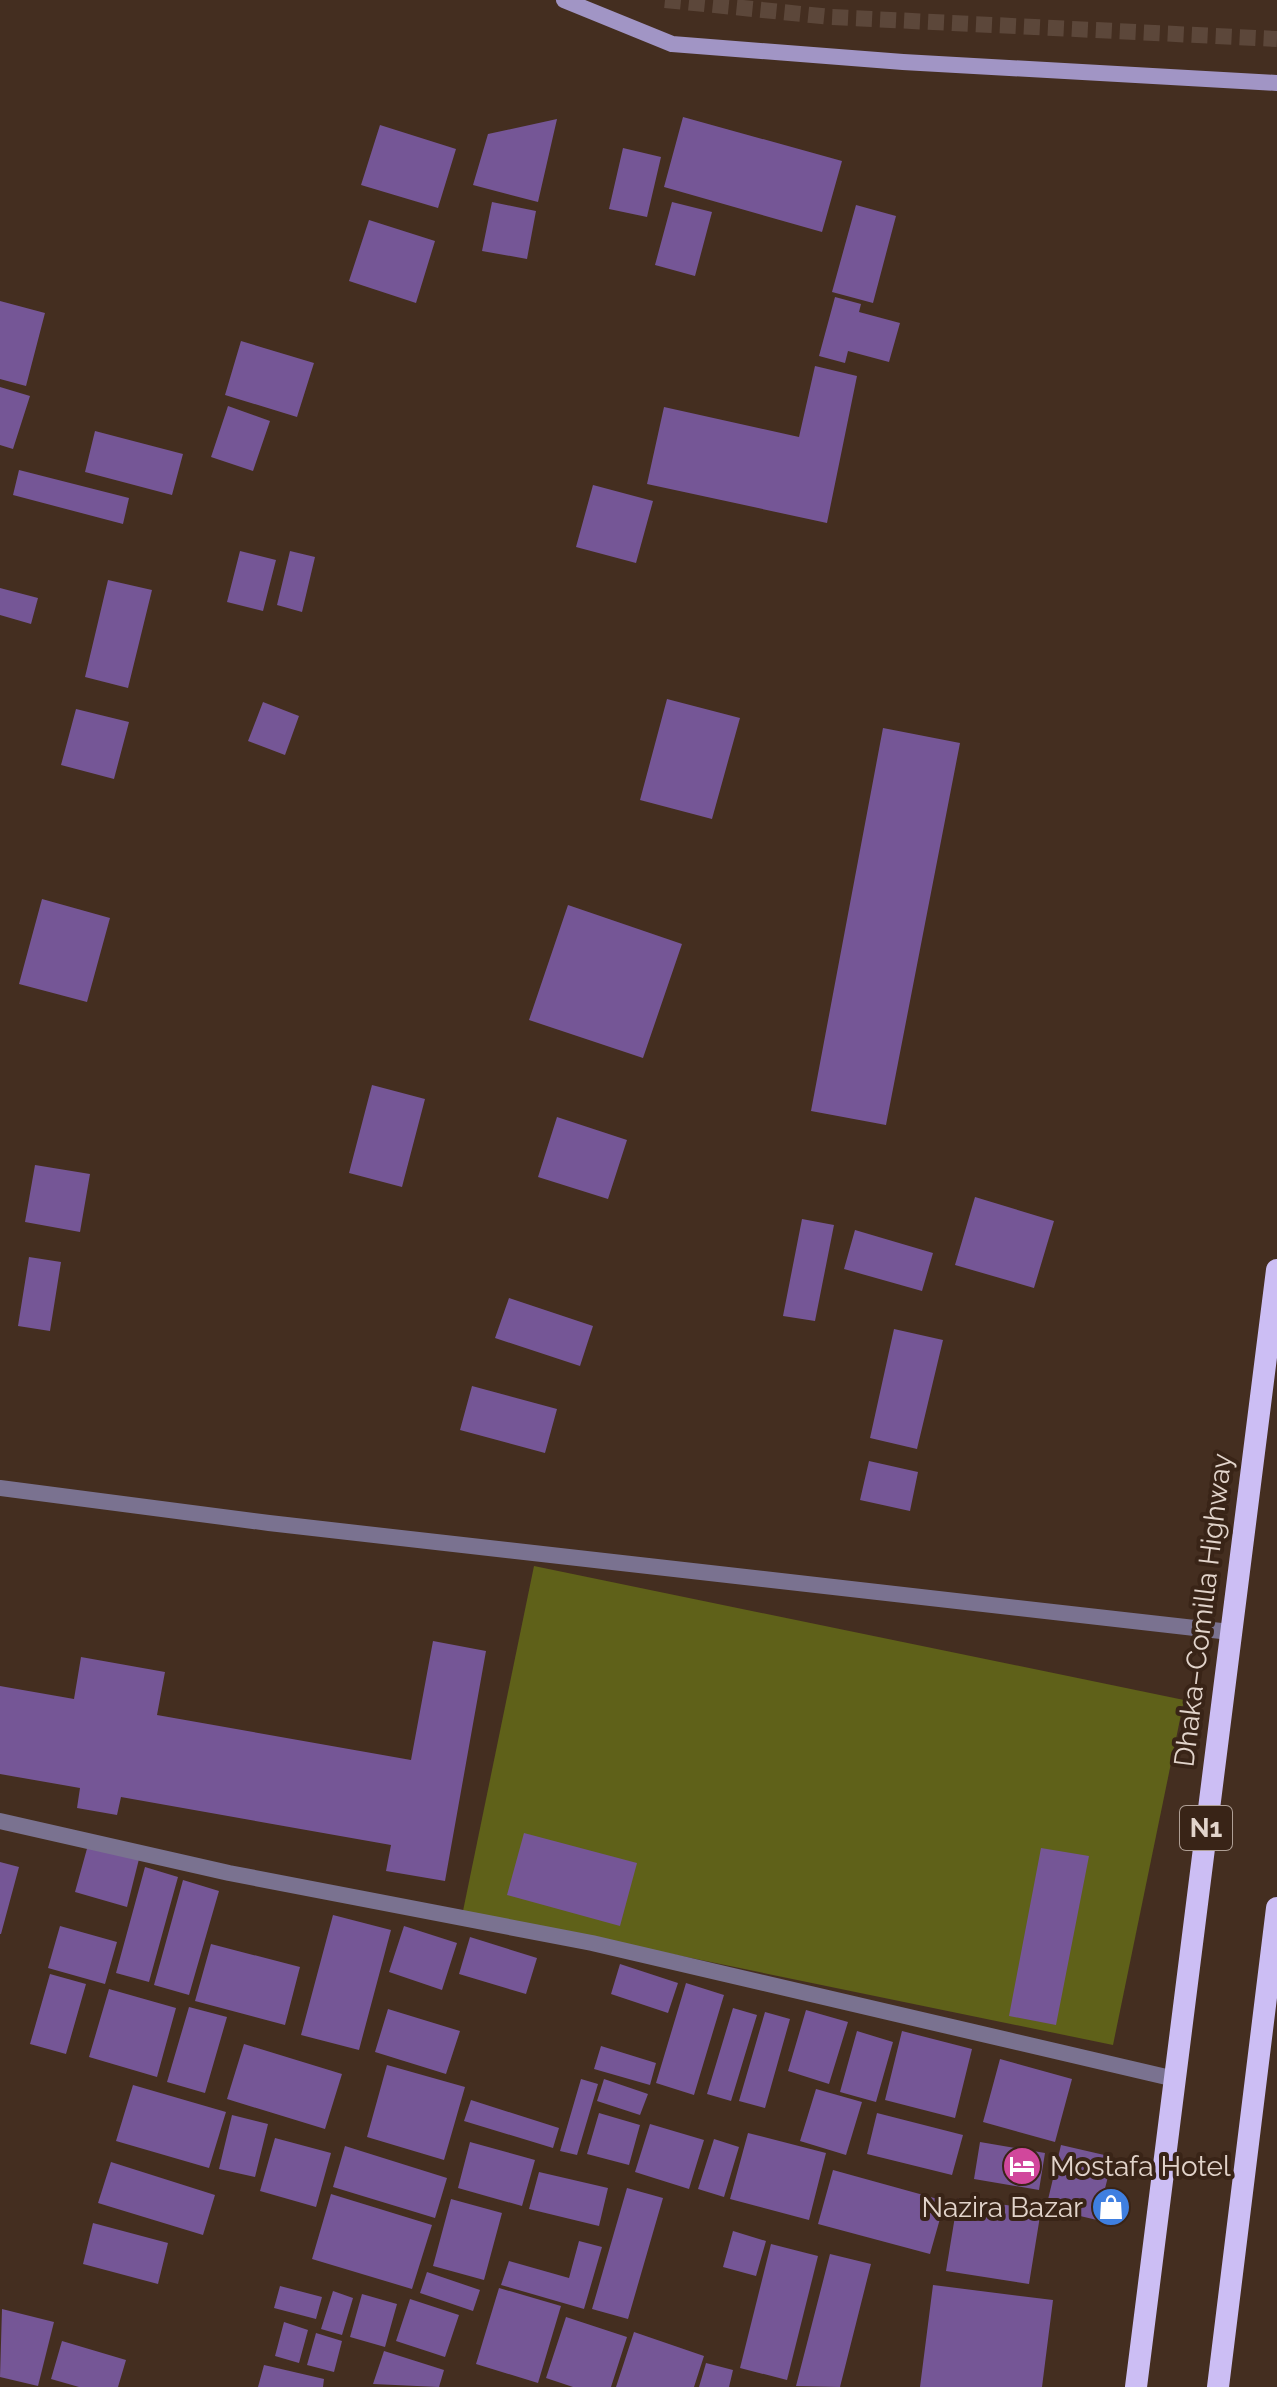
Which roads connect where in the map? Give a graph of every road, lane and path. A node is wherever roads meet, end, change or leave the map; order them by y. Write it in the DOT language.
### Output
graph roads {
  1 [pos="564,0"];
  2 [pos="1277,83"];
  3 [pos="1277,1270"];
  4 [pos="0,1488"];
  5 [pos="1230,1632"];
  6 [pos="0,1821"];
  7 [pos="1277,1908"];
  8 [pos="1175,2079"];
  9 [pos="1136,2387"];
  10 [pos="1218,2387"];
  1 -- 2 [label="main road"];
  3 -- 5 [label="highway, Dhaka–Comilla Highway / N1"];
  4 -- 5 [label="street"];
  5 -- 8 [label="highway, Dhaka–Comilla Highway / N1"];
  6 -- 8 [label="street"];
  7 -- 10 [label="highway"];
  8 -- 9 [label="highway, Dhaka–Comilla Highway / N1"];
}
